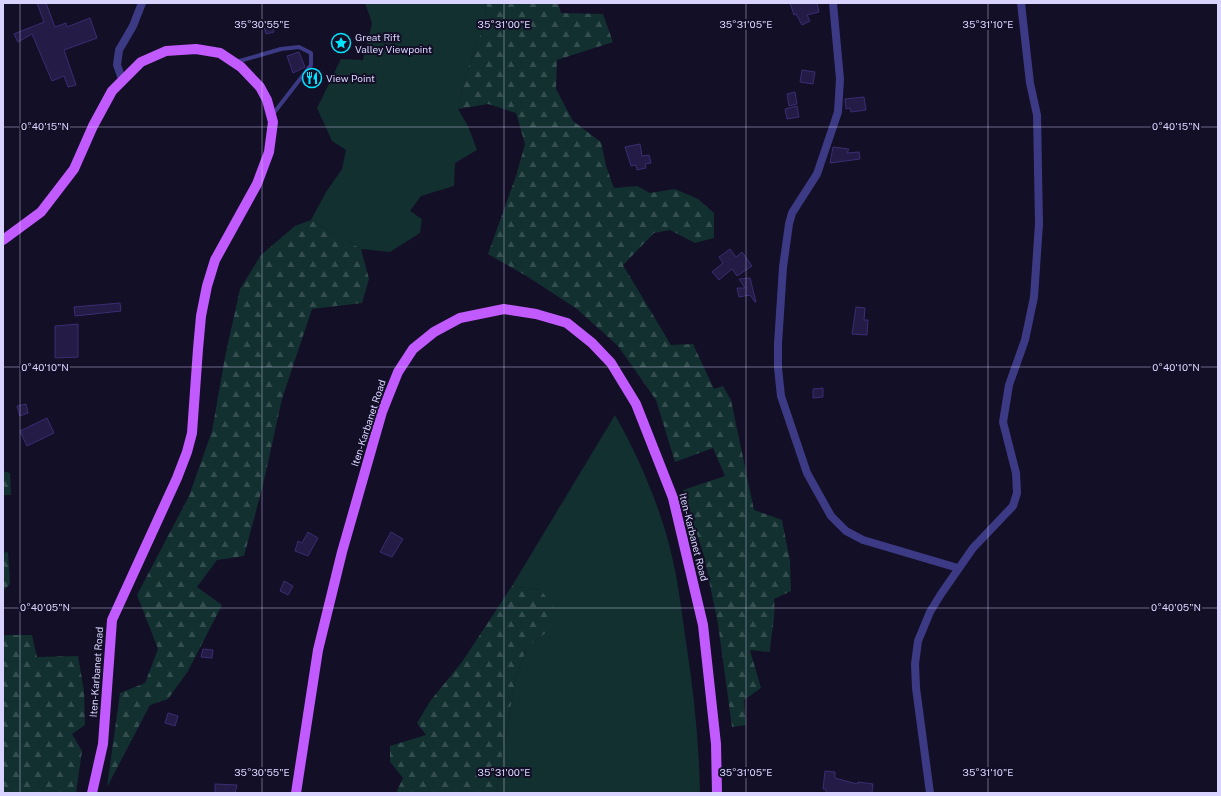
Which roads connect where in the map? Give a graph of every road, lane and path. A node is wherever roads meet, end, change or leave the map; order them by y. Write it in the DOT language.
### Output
graph roads {
  1 [pos="142,3"];
  2 [pos="833,3"];
  3 [pos="1021,3"];
  4 [pos="235,62"];
  5 [pos="122,79"];
  6 [pos="272,116"];
  7 [pos="3,240"];
  8 [pos="958,568"];
  9 [pos="92,793"];
  10 [pos="296,793"];
  11 [pos="717,793"];
  12 [pos="930,793"];
  1 -- 5 [label="street"];
  2 -- 8 [label="street"];
  3 -- 8 [label="street"];
  4 -- 5 [label="main road, Iten-Karbanet Road"];
  4 -- 6 [label="main road, Iten-Karbanet Road"];
  4 -- 6 [label="lane"];
  5 -- 7 [label="main road, Iten-Karbanet Road"];
  6 -- 9 [label="main road, Iten-Karbanet Road"];
  8 -- 12 [label="street"];
  10 -- 11 [label="main road, Iten-Karbanet Road"];
}
